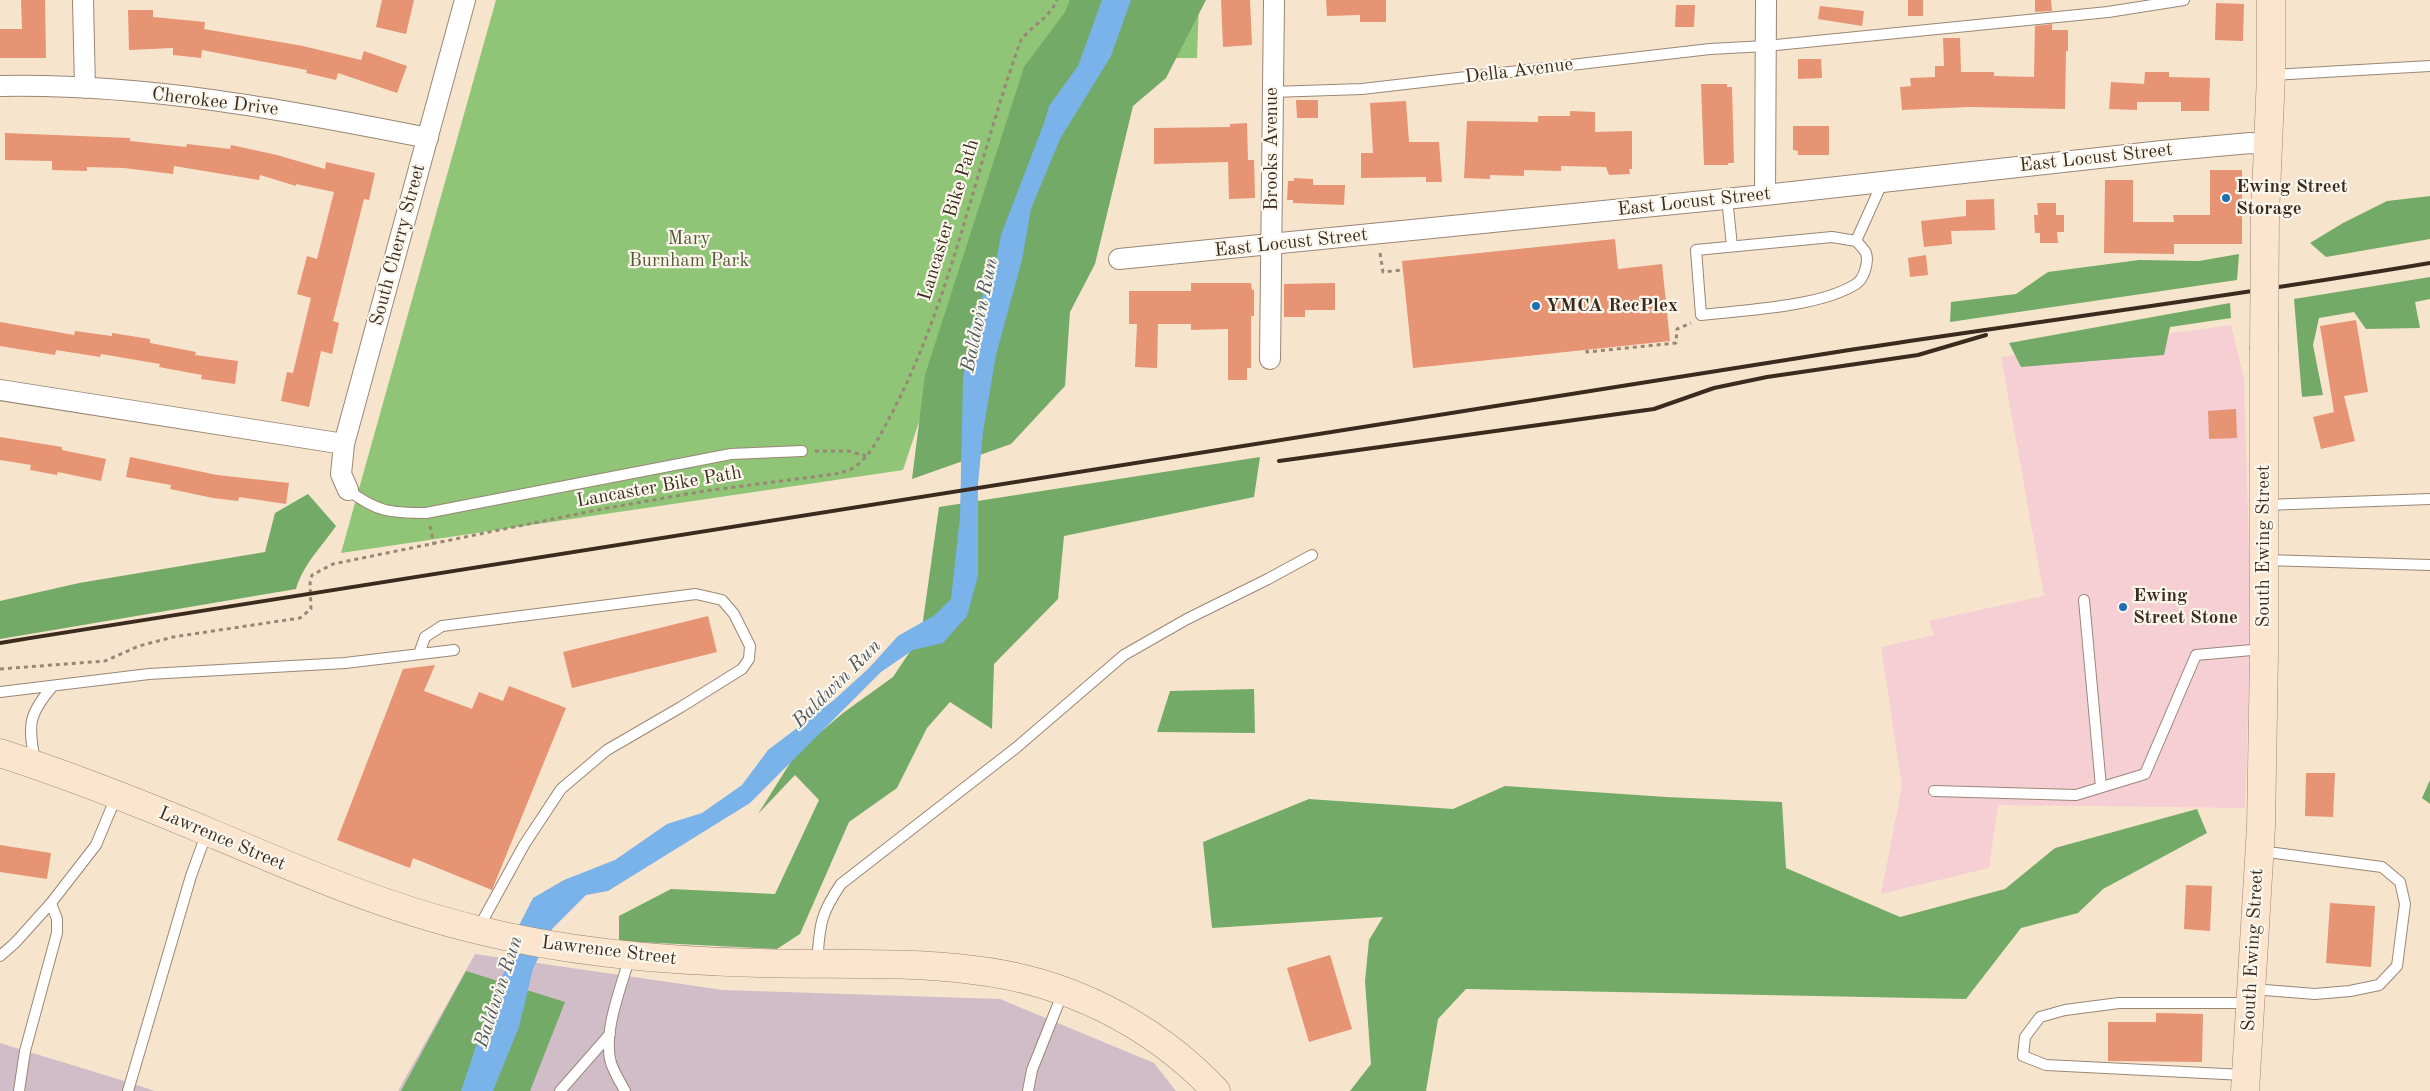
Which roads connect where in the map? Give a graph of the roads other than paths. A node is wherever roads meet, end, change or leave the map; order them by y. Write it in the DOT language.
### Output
graph roads {
  1 [pos="84,0"];
  2 [pos="465,0"];
  3 [pos="1274,0"];
  4 [pos="1766,0"];
  5 [pos="2184,0"];
  6 [pos="2271,0"];
  7 [pos="1766,46"];
  8 [pos="2430,66"];
  9 [pos="2271,76"];
  10 [pos="0,86"];
  11 [pos="85,88"];
  12 [pos="1272,92"];
  13 [pos="428,138"];
  14 [pos="2268,145"];
  15 [pos="1883,181"];
  16 [pos="1765,195"];
  17 [pos="1727,198"];
  18 [pos="1856,241"];
  19 [pos="1271,245"];
  20 [pos="1732,246"];
  21 [pos="1119,259"];
  22 [pos="1270,359"];
  23 [pos="0,390"];
  24 [pos="344,444"];
  25 [pos="802,451"];
  26 [pos="348,490"];
  27 [pos="2430,499"];
  28 [pos="2264,505"];
  29 [pos="1312,555"];
  30 [pos="2264,560"];
  31 [pos="2430,565"];
  32 [pos="2084,600"];
  33 [pos="2264,649"];
  34 [pos="454,650"];
  35 [pos="419,654"];
  36 [pos="52,687"];
  37 [pos="0,692"];
  38 [pos="0,753"];
  39 [pos="36,765"];
  40 [pos="2101,787"];
  41 [pos="1934,791"];
  42 [pos="116,796"];
  43 [pos="207,832"];
  44 [pos="2259,850"];
  45 [pos="51,903"];
  46 [pos="488,932"];
  47 [pos="630,955"];
  48 [pos="0,956"];
  49 [pos="817,964"];
  50 [pos="1063,991"];
  51 [pos="2251,996"];
  52 [pos="610,1034"];
  53 [pos="2245,1083"];
  54 [pos="19,1091"];
  55 [pos="128,1091"];
  56 [pos="560,1091"];
  57 [pos="625,1091"];
  58 [pos="1028,1091"];
  59 [pos="1216,1091"];
  1 -- 11 [label="street"];
  2 -- 13 [label="street, South Cherry Street"];
  3 -- 12 [label="street, Brooks Avenue"];
  4 -- 7 [label="street"];
  5 -- 7 [label="lane, Della Avenue"];
  6 -- 9 [label="street, South Ewing Street"];
  7 -- 12 [label="lane, Della Avenue"];
  7 -- 16 [label="street"];
  8 -- 9 [label="lane"];
  9 -- 14 [label="street, South Ewing Street"];
  10 -- 11 [label="street, Cherokee Drive"];
  11 -- 13 [label="street, Cherokee Drive"];
  12 -- 19 [label="street, Brooks Avenue"];
  13 -- 24 [label="street, South Cherry Street"];
  14 -- 15 [label="street, East Locust Street"];
  14 -- 28 [label="street, South Ewing Street, bridge"];
  15 -- 16 [label="street, East Locust Street"];
  15 -- 18 [label="lane"];
  16 -- 17 [label="street, East Locust Street"];
  17 -- 19 [label="street, East Locust Street"];
  17 -- 20 [label="lane"];
  18 -- 20 [label="lane"];
  18 -- 20 [label="lane"];
  19 -- 21 [label="street, East Locust Street"];
  19 -- 22 [label="street, Brooks Avenue"];
  23 -- 24 [label="street"];
  24 -- 26 [label="street, South Cherry Street"];
  25 -- 26 [label="lane"];
  27 -- 28 [label="lane"];
  28 -- 30 [label="street, South Ewing Street"];
  29 -- 49 [label="lane"];
  30 -- 31 [label="lane"];
  30 -- 33 [label="street, South Ewing Street"];
  32 -- 40 [label="lane"];
  33 -- 40 [label="lane"];
  33 -- 44 [label="street, South Ewing Street"];
  34 -- 35 [label="lane"];
  35 -- 36 [label="lane"];
  35 -- 46 [label="lane"];
  36 -- 37 [label="lane"];
  36 -- 39 [label="lane"];
  38 -- 39 [label="street, Lawrence Street"];
  39 -- 42 [label="street, Lawrence Street"];
  40 -- 41 [label="lane"];
  42 -- 43 [label="street, Lawrence Street"];
  42 -- 45 [label="lane"];
  43 -- 46 [label="street, Lawrence Street"];
  43 -- 55 [label="lane"];
  44 -- 51 [label="street, South Ewing Street"];
  44 -- 51 [label="lane"];
  45 -- 48 [label="lane"];
  45 -- 54 [label="lane"];
  46 -- 47 [label="street, Lawrence Street"];
  47 -- 49 [label="street, Lawrence Street"];
  47 -- 52 [label="lane"];
  49 -- 50 [label="street, Lawrence Street"];
  50 -- 58 [label="lane"];
  50 -- 59 [label="street, Lawrence Street"];
  51 -- 53 [label="street, South Ewing Street"];
  51 -- 53 [label="lane"];
  52 -- 56 [label="lane"];
  52 -- 57 [label="lane"];
}
